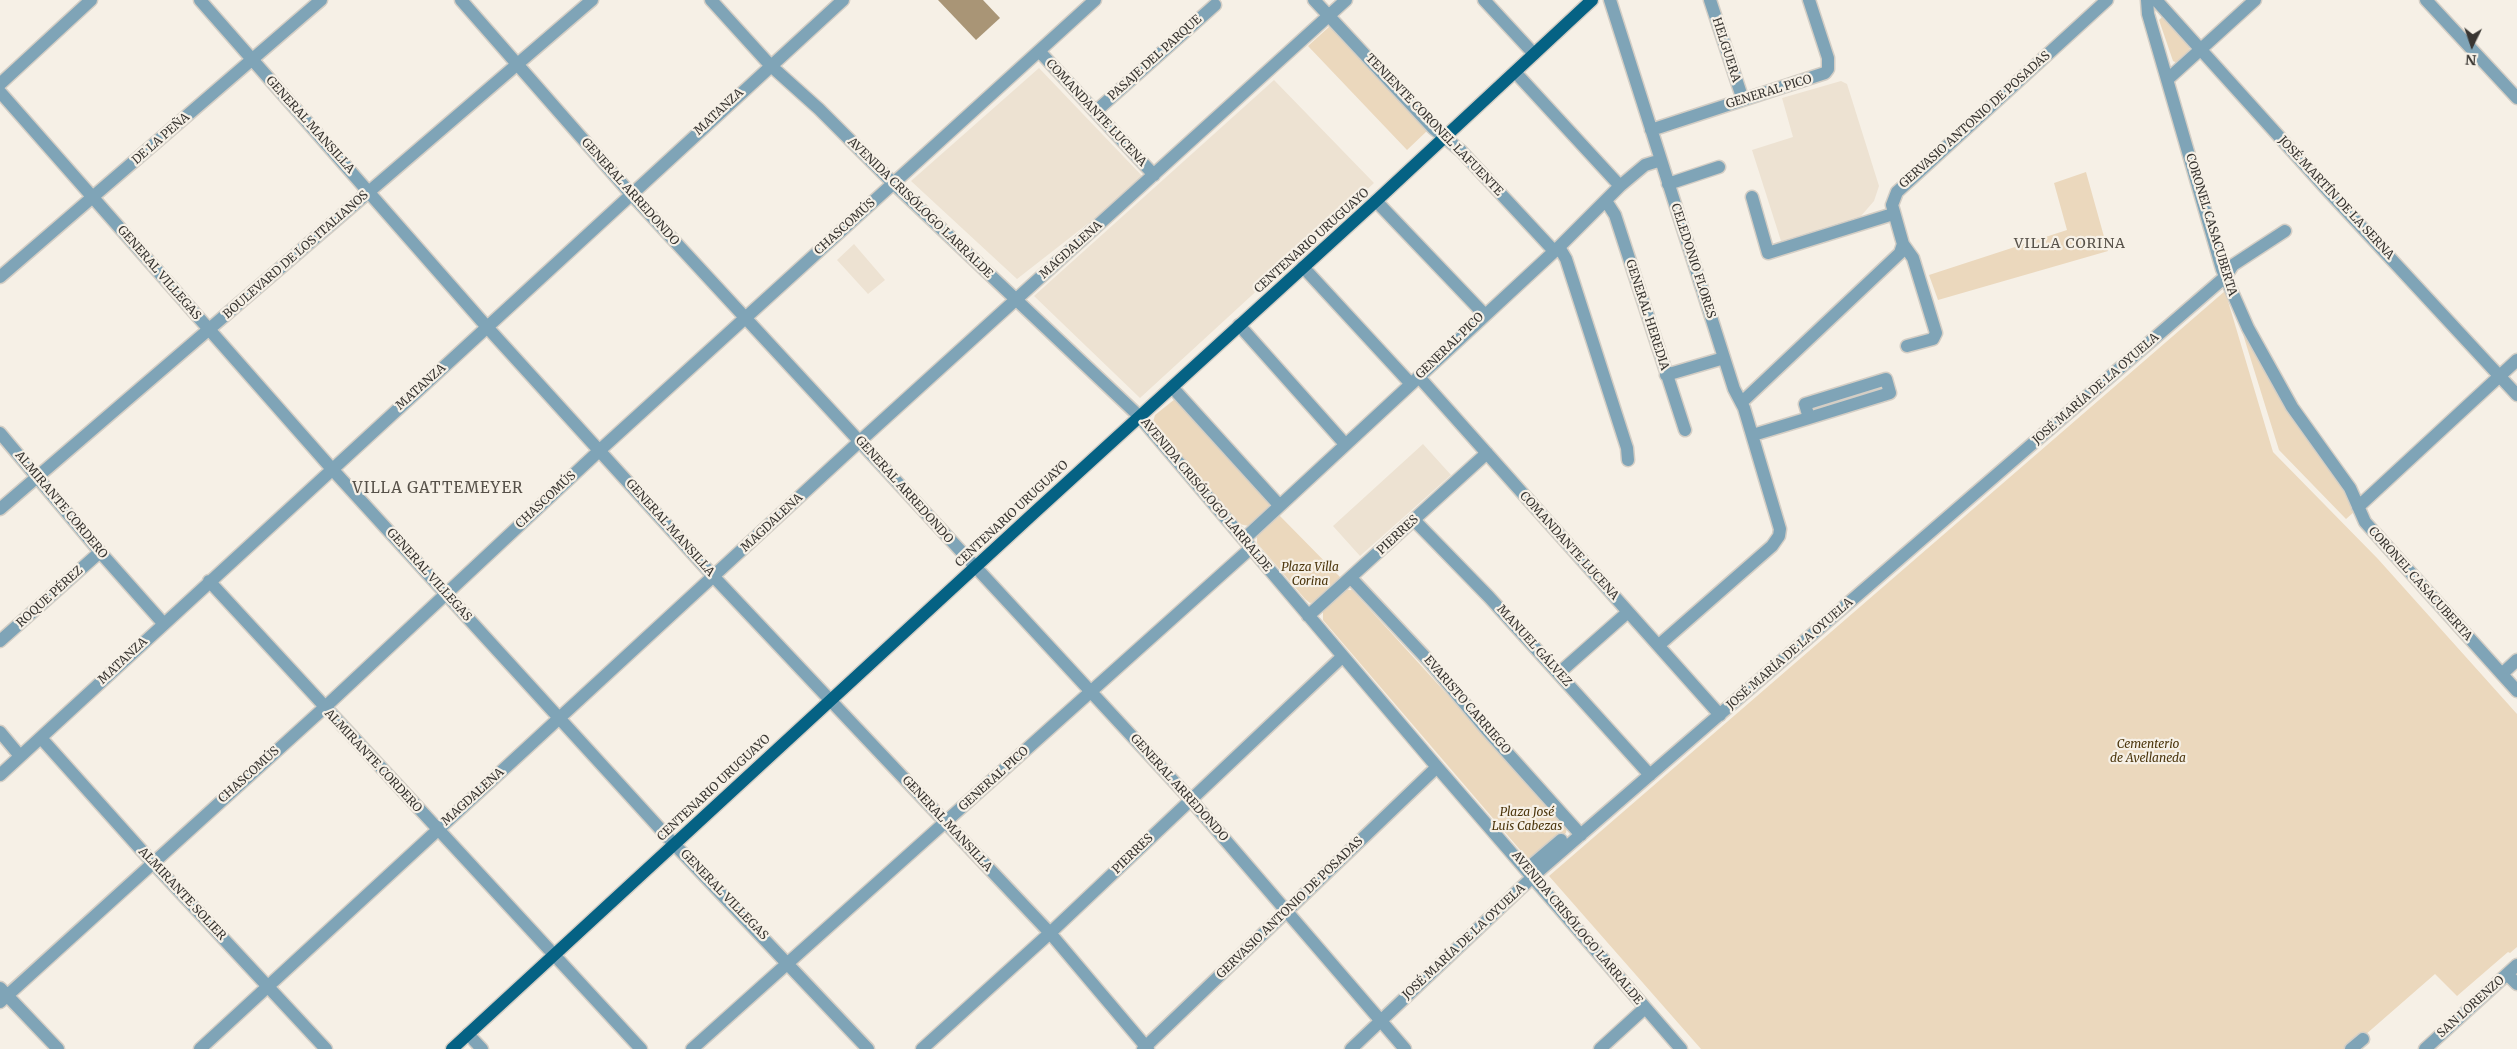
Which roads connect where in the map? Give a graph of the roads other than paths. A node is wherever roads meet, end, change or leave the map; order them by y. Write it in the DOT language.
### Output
graph roads {
  1 [pos="91,0"];
  2 [pos="200,0"];
  3 [pos="321,0"];
  4 [pos="461,0"];
  5 [pos="592,0"];
  6 [pos="711,0"];
  7 [pos="843,0"];
  8 [pos="1095,0"];
  9 [pos="1314,0"];
  10 [pos="1346,0"];
  11 [pos="1484,0"];
  12 [pos="1592,0"];
  13 [pos="1610,0"];
  14 [pos="1710,0"];
  15 [pos="1809,0"];
  16 [pos="2107,0"];
  17 [pos="2147,0"];
  18 [pos="2156,0"];
  19 [pos="2255,0"];
  20 [pos="2426,0"];
  21 [pos="1214,5"];
  22 [pos="1329,16"];
  23 [pos="2201,49"];
  24 [pos="1039,51"];
  25 [pos="1534,54"];
  26 [pos="252,60"];
  27 [pos="518,65"];
  28 [pos="770,65"];
  29 [pos="1515,72"];
  30 [pos="2168,78"];
  31 [pos="0,84"];
  32 [pos="0,92"];
  33 [pos="2517,98"];
  34 [pos="1743,100"];
  35 [pos="1096,111"];
  36 [pos="1651,130"];
  37 [pos="1444,137"];
  38 [pos="1661,160"];
  39 [pos="1719,167"];
  40 [pos="1154,175"];
  41 [pos="893,184"];
  42 [pos="1668,184"];
  43 [pos="1620,186"];
  44 [pos="369,192"];
  45 [pos="630,193"];
  46 [pos="93,197"];
  47 [pos="1752,197"];
  48 [pos="1376,201"];
  49 [pos="1606,202"];
  50 [pos="1894,214"];
  51 [pos="2285,231"];
  52 [pos="1903,244"];
  53 [pos="1557,249"];
  54 [pos="1304,267"];
  55 [pos="2227,270"];
  56 [pos="0,277"];
  57 [pos="1016,300"];
  58 [pos="1484,314"];
  59 [pos="745,318"];
  60 [pos="1239,325"];
  61 [pos="487,327"];
  62 [pos="209,330"];
  63 [pos="1907,346"];
  64 [pos="1724,358"];
  65 [pos="2517,360"];
  66 [pos="1666,375"];
  67 [pos="2500,376"];
  68 [pos="1415,381"];
  69 [pos="1172,387"];
  70 [pos="2517,395"];
  71 [pos="1742,402"];
  72 [pos="1139,416"];
  73 [pos="1809,418"];
  74 [pos="1686,430"];
  75 [pos="0,433"];
  76 [pos="1753,435"];
  77 [pos="860,441"];
  78 [pos="1345,444"];
  79 [pos="600,450"];
  80 [pos="1487,453"];
  81 [pos="1628,460"];
  82 [pos="332,468"];
  83 [pos="38,477"];
  84 [pos="1279,505"];
  85 [pos="2358,507"];
  86 [pos="0,509"];
  87 [pos="1414,520"];
  88 [pos="1248,543"];
  89 [pos="100,552"];
  90 [pos="974,568"];
  91 [pos="714,577"];
  92 [pos="1351,578"];
  93 [pos="209,581"];
  94 [pos="446,593"];
  95 [pos="1628,612"];
  96 [pos="1308,616"];
  97 [pos="163,623"];
  98 [pos="0,641"];
  99 [pos="1659,645"];
  100 [pos="1342,657"];
  101 [pos="2517,660"];
  102 [pos="1559,673"];
  103 [pos="2502,674"];
  104 [pos="2517,691"];
  105 [pos="1092,692"];
  106 [pos="830,700"];
  107 [pos="324,708"];
  108 [pos="1717,711"];
  109 [pos="559,719"];
  110 [pos="0,732"];
  111 [pos="41,738"];
  112 [pos="20,756"];
  113 [pos="1437,767"];
  114 [pos="1647,772"];
  115 [pos="0,774"];
  116 [pos="1190,799"];
  117 [pos="946,822"];
  118 [pos="437,830"];
  119 [pos="1578,831"];
  120 [pos="674,844"];
  121 [pos="152,862"];
  122 [pos="1530,873"];
  123 [pos="1287,911"];
  124 [pos="1050,933"];
  125 [pos="552,955"];
  126 [pos="789,963"];
  127 [pos="2517,965"];
  128 [pos="2507,974"];
  129 [pos="2517,984"];
  130 [pos="269,986"];
  131 [pos="2,995"];
  132 [pos="1645,1008"];
  133 [pos="1381,1021"];
  134 [pos="468,1034"];
  135 [pos="2363,1039"];
  136 [pos="1145,1048"];
  137 [pos="58,1049"];
  138 [pos="200,1049"];
  139 [pos="326,1049"];
  140 [pos="452,1049"];
  141 [pos="482,1049"];
  142 [pos="641,1049"];
  143 [pos="692,1049"];
  144 [pos="868,1049"];
  145 [pos="922,1049"];
  146 [pos="1351,1049"];
  147 [pos="1405,1049"];
  148 [pos="1600,1049"];
  149 [pos="1681,1049"];
  150 [pos="2351,1049"];
  151 [pos="2425,1049"];
  1 -- 31 [label="street"];
  2 -- 26 [label="street, GENERAL MANSILLA"];
  3 -- 26 [label="street, DE LA PEÑA"];
  4 -- 27 [label="street, GENERAL ARREDONDO"];
  5 -- 27 [label="street, BOULEVARD DE LOS ITALIANOS"];
  6 -- 28 [label="street, AVENIDA CRISÓLOGO LARRALDE"];
  7 -- 28 [label="street, MATANZA"];
  8 -- 24 [label="street, CHASCOMÚS"];
  9 -- 22 [label="street, TENIENTE CORONEL LAFUENTE"];
  10 -- 22 [label="street, MAGDALENA"];
  11 -- 25 [label="street"];
  12 -- 25 [label="main road, CENTENARIO URUGUAYO"];
  13 -- 36 [label="street, CELEDONIO FLORES"];
  14 -- 34 [label="street, HELGUERA"];
  15 -- 34 [label="street, GENERAL PICO"];
  16 -- 50 [label="street, GERVASIO ANTONIO DE POSADAS"];
  17 -- 30 [label="street, CORONEL CASACUBERTA"];
  18 -- 23 [label="street, JOSÉ MARTÍN DE LA SERNA"];
  19 -- 23 [label="street"];
  20 -- 33 [label="street"];
  21 -- 35 [label="street, PASAJE DEL PARQUE"];
  22 -- 37 [label="street, TENIENTE CORONEL LAFUENTE"];
  22 -- 40 [label="street, MAGDALENA"];
  23 -- 30 [label="street"];
  23 -- 67 [label="street, JOSÉ MARTÍN DE LA SERNA"];
  24 -- 35 [label="street, COMANDANTE LUCENA"];
  24 -- 41 [label="street, CHASCOMÚS"];
  25 -- 29 [label="main road, CENTENARIO URUGUAYO"];
  26 -- 44 [label="street, GENERAL MANSILLA"];
  26 -- 46 [label="street, DE LA PEÑA"];
  27 -- 44 [label="street, BOULEVARD DE LOS ITALIANOS"];
  27 -- 45 [label="street, GENERAL ARREDONDO"];
  28 -- 41 [label="street, AVENIDA CRISÓLOGO LARRALDE"];
  28 -- 45 [label="street, MATANZA"];
  29 -- 37 [label="main road, CENTENARIO URUGUAYO"];
  29 -- 43 [label="street"];
  30 -- 55 [label="street, CORONEL CASACUBERTA"];
  32 -- 46 [label="street, GENERAL VILLEGAS"];
  34 -- 36 [label="street, GENERAL PICO"];
  35 -- 40 [label="street, COMANDANTE LUCENA"];
  36 -- 38 [label="street, CELEDONIO FLORES"];
  37 -- 48 [label="main road, CENTENARIO URUGUAYO"];
  37 -- 53 [label="street, TENIENTE CORONEL LAFUENTE"];
  38 -- 42 [label="street, CELEDONIO FLORES"];
  38 -- 43 [label="street, GENERAL PICO"];
  39 -- 42 [label="street"];
  40 -- 57 [label="street, MAGDALENA"];
  41 -- 57 [label="street, AVENIDA CRISÓLOGO LARRALDE"];
  41 -- 59 [label="street, CHASCOMÚS"];
  42 -- 64 [label="street, CELEDONIO FLORES"];
  43 -- 49 [label="street, GENERAL PICO"];
  44 -- 61 [label="street, GENERAL MANSILLA"];
  44 -- 62 [label="street, BOULEVARD DE LOS ITALIANOS"];
  45 -- 59 [label="street, GENERAL ARREDONDO"];
  45 -- 61 [label="street, MATANZA"];
  46 -- 56 [label="street, DE LA PEÑA"];
  46 -- 62 [label="street, GENERAL VILLEGAS"];
  47 -- 50 [label="street"];
  48 -- 54 [label="main road, CENTENARIO URUGUAYO"];
  48 -- 58 [label="street"];
  49 -- 53 [label="street, GENERAL PICO"];
  49 -- 66 [label="street, GENERAL HEREDIA"];
  50 -- 52 [label="street, GERVASIO ANTONIO DE POSADAS"];
  51 -- 55 [label="street, JOSÉ MARÍA DE LA OYUELA"];
  52 -- 63 [label="street, GERVASIO ANTONIO DE POSADAS"];
  52 -- 71 [label="street"];
  53 -- 58 [label="street, GENERAL PICO"];
  53 -- 81 [label="street, TENIENTE CORONEL LAFUENTE"];
  54 -- 60 [label="main road, CENTENARIO URUGUAYO"];
  54 -- 68 [label="street, COMANDANTE LUCENA"];
  55 -- 85 [label="street, CORONEL CASACUBERTA"];
  55 -- 108 [label="street, JOSÉ MARÍA DE LA OYUELA"];
  57 -- 72 [label="street, AVENIDA CRISÓLOGO LARRALDE"];
  57 -- 77 [label="street, MAGDALENA"];
  58 -- 68 [label="street, GENERAL PICO"];
  59 -- 77 [label="street, GENERAL ARREDONDO"];
  59 -- 79 [label="street, CHASCOMÚS"];
  60 -- 69 [label="main road, CENTENARIO URUGUAYO"];
  60 -- 78 [label="street"];
  61 -- 79 [label="street, GENERAL MANSILLA"];
  61 -- 82 [label="street, MATANZA"];
  62 -- 82 [label="street, GENERAL VILLEGAS"];
  62 -- 83 [label="street, BOULEVARD DE LOS ITALIANOS"];
  64 -- 66 [label="street"];
  64 -- 71 [label="street, CELEDONIO FLORES"];
  65 -- 67 [label="street"];
  66 -- 74 [label="street, GENERAL HEREDIA"];
  67 -- 70 [label="street, JOSÉ MARTÍN DE LA SERNA"];
  67 -- 85 [label="street"];
  68 -- 78 [label="street, GENERAL PICO"];
  68 -- 80 [label="street, COMANDANTE LUCENA"];
  69 -- 72 [label="main road, CENTENARIO URUGUAYO"];
  69 -- 84 [label="street"];
  71 -- 76 [label="street, CELEDONIO FLORES"];
  72 -- 88 [label="street, AVENIDA CRISÓLOGO LARRALDE"];
  72 -- 90 [label="main road, CENTENARIO URUGUAYO"];
  73 -- 73 [label="street"];
  73 -- 76 [label="street"];
  75 -- 83 [label="street, ALMIRANTE CORDERO"];
  76 -- 99 [label="street, CELEDONIO FLORES"];
  77 -- 90 [label="street, GENERAL ARREDONDO"];
  77 -- 91 [label="street, MAGDALENA"];
  78 -- 84 [label="street, GENERAL PICO"];
  79 -- 91 [label="street, GENERAL MANSILLA"];
  79 -- 94 [label="street, CHASCOMÚS"];
  80 -- 87 [label="street, PIERRES"];
  80 -- 95 [label="street, COMANDANTE LUCENA"];
  82 -- 93 [label="street, MATANZA"];
  82 -- 94 [label="street, GENERAL VILLEGAS"];
  83 -- 86 [label="street, BOULEVARD DE LOS ITALIANOS"];
  83 -- 89 [label="street, ALMIRANTE CORDERO"];
  84 -- 88 [label="street, GENERAL PICO"];
  85 -- 103 [label="street, CORONEL CASACUBERTA"];
  87 -- 92 [label="street, PIERRES"];
  87 -- 102 [label="street, MANUEL GÁLVEZ"];
  88 -- 96 [label="street, AVENIDA CRISÓLOGO LARRALDE"];
  88 -- 105 [label="street, GENERAL PICO"];
  89 -- 97 [label="street, ALMIRANTE CORDERO"];
  89 -- 98 [label="street, ROQUE PÉREZ"];
  90 -- 105 [label="street, GENERAL ARREDONDO"];
  90 -- 106 [label="main road, CENTENARIO URUGUAYO"];
  91 -- 106 [label="street, GENERAL MANSILLA"];
  91 -- 109 [label="street, MAGDALENA"];
  92 -- 96 [label="street, PIERRES"];
  92 -- 119 [label="street, EVARISTO CARRIEGO"];
  93 -- 97 [label="street, MATANZA"];
  93 -- 107 [label="street, ALMIRANTE CORDERO"];
  94 -- 107 [label="street, CHASCOMÚS"];
  94 -- 109 [label="street, GENERAL VILLEGAS"];
  95 -- 99 [label="street, COMANDANTE LUCENA"];
  95 -- 102 [label="street"];
  96 -- 100 [label="street, AVENIDA CRISÓLOGO LARRALDE"];
  97 -- 111 [label="street, MATANZA"];
  99 -- 108 [label="street, COMANDANTE LUCENA"];
  100 -- 113 [label="street, AVENIDA CRISÓLOGO LARRALDE"];
  100 -- 116 [label="street, PIERRES"];
  101 -- 103 [label="street"];
  102 -- 114 [label="street, MANUEL GÁLVEZ"];
  103 -- 104 [label="street, CORONEL CASACUBERTA"];
  105 -- 116 [label="street, GENERAL ARREDONDO"];
  105 -- 117 [label="street, GENERAL PICO"];
  106 -- 117 [label="street, GENERAL MANSILLA"];
  106 -- 120 [label="main road, CENTENARIO URUGUAYO"];
  107 -- 118 [label="street, ALMIRANTE CORDERO"];
  107 -- 121 [label="street, CHASCOMÚS"];
  108 -- 114 [label="street, JOSÉ MARÍA DE LA OYUELA"];
  109 -- 118 [label="street, MAGDALENA"];
  109 -- 120 [label="street, GENERAL VILLEGAS"];
  110 -- 112 [label="street"];
  111 -- 112 [label="street, MATANZA"];
  111 -- 121 [label="street, ALMIRANTE SOLIER"];
  112 -- 115 [label="street, MATANZA"];
  113 -- 122 [label="street, AVENIDA CRISÓLOGO LARRALDE"];
  113 -- 123 [label="street, GERVASIO ANTONIO DE POSADAS"];
  114 -- 119 [label="street, JOSÉ MARÍA DE LA OYUELA"];
  116 -- 123 [label="street, GENERAL ARREDONDO"];
  116 -- 124 [label="street, PIERRES"];
  117 -- 124 [label="street, GENERAL MANSILLA"];
  117 -- 126 [label="street, GENERAL PICO"];
  118 -- 125 [label="street, ALMIRANTE CORDERO"];
  118 -- 130 [label="street, MAGDALENA"];
  119 -- 122 [label="street, JOSÉ MARÍA DE LA OYUELA"];
  120 -- 125 [label="main road, CENTENARIO URUGUAYO"];
  120 -- 126 [label="street, GENERAL VILLEGAS"];
  121 -- 130 [label="street, ALMIRANTE SOLIER"];
  121 -- 131 [label="street, CHASCOMÚS"];
  122 -- 132 [label="street, AVENIDA CRISÓLOGO LARRALDE"];
  122 -- 133 [label="street, JOSÉ MARÍA DE LA OYUELA"];
  123 -- 133 [label="street, GENERAL ARREDONDO"];
  123 -- 136 [label="street, GERVASIO ANTONIO DE POSADAS"];
  124 -- 136 [label="street, GENERAL MANSILLA"];
  124 -- 145 [label="street, PIERRES"];
  125 -- 134 [label="main road, CENTENARIO URUGUAYO"];
  125 -- 142 [label="street, ALMIRANTE CORDERO"];
  126 -- 143 [label="street, GENERAL PICO"];
  126 -- 144 [label="street, GENERAL VILLEGAS"];
  127 -- 128 [label="street, SAN LORENZO"];
  128 -- 129 [label="street"];
  128 -- 151 [label="street, SAN LORENZO"];
  130 -- 138 [label="street, MAGDALENA"];
  130 -- 139 [label="street, ALMIRANTE SOLIER"];
  131 -- 137 [label="street"];
  132 -- 148 [label="street"];
  132 -- 149 [label="street, AVENIDA CRISÓLOGO LARRALDE"];
  133 -- 146 [label="street, JOSÉ MARÍA DE LA OYUELA"];
  133 -- 147 [label="street, GENERAL ARREDONDO"];
  134 -- 140 [label="main road, CENTENARIO URUGUAYO"];
  134 -- 141 [label="street"];
  135 -- 150 [label="street"];
}
